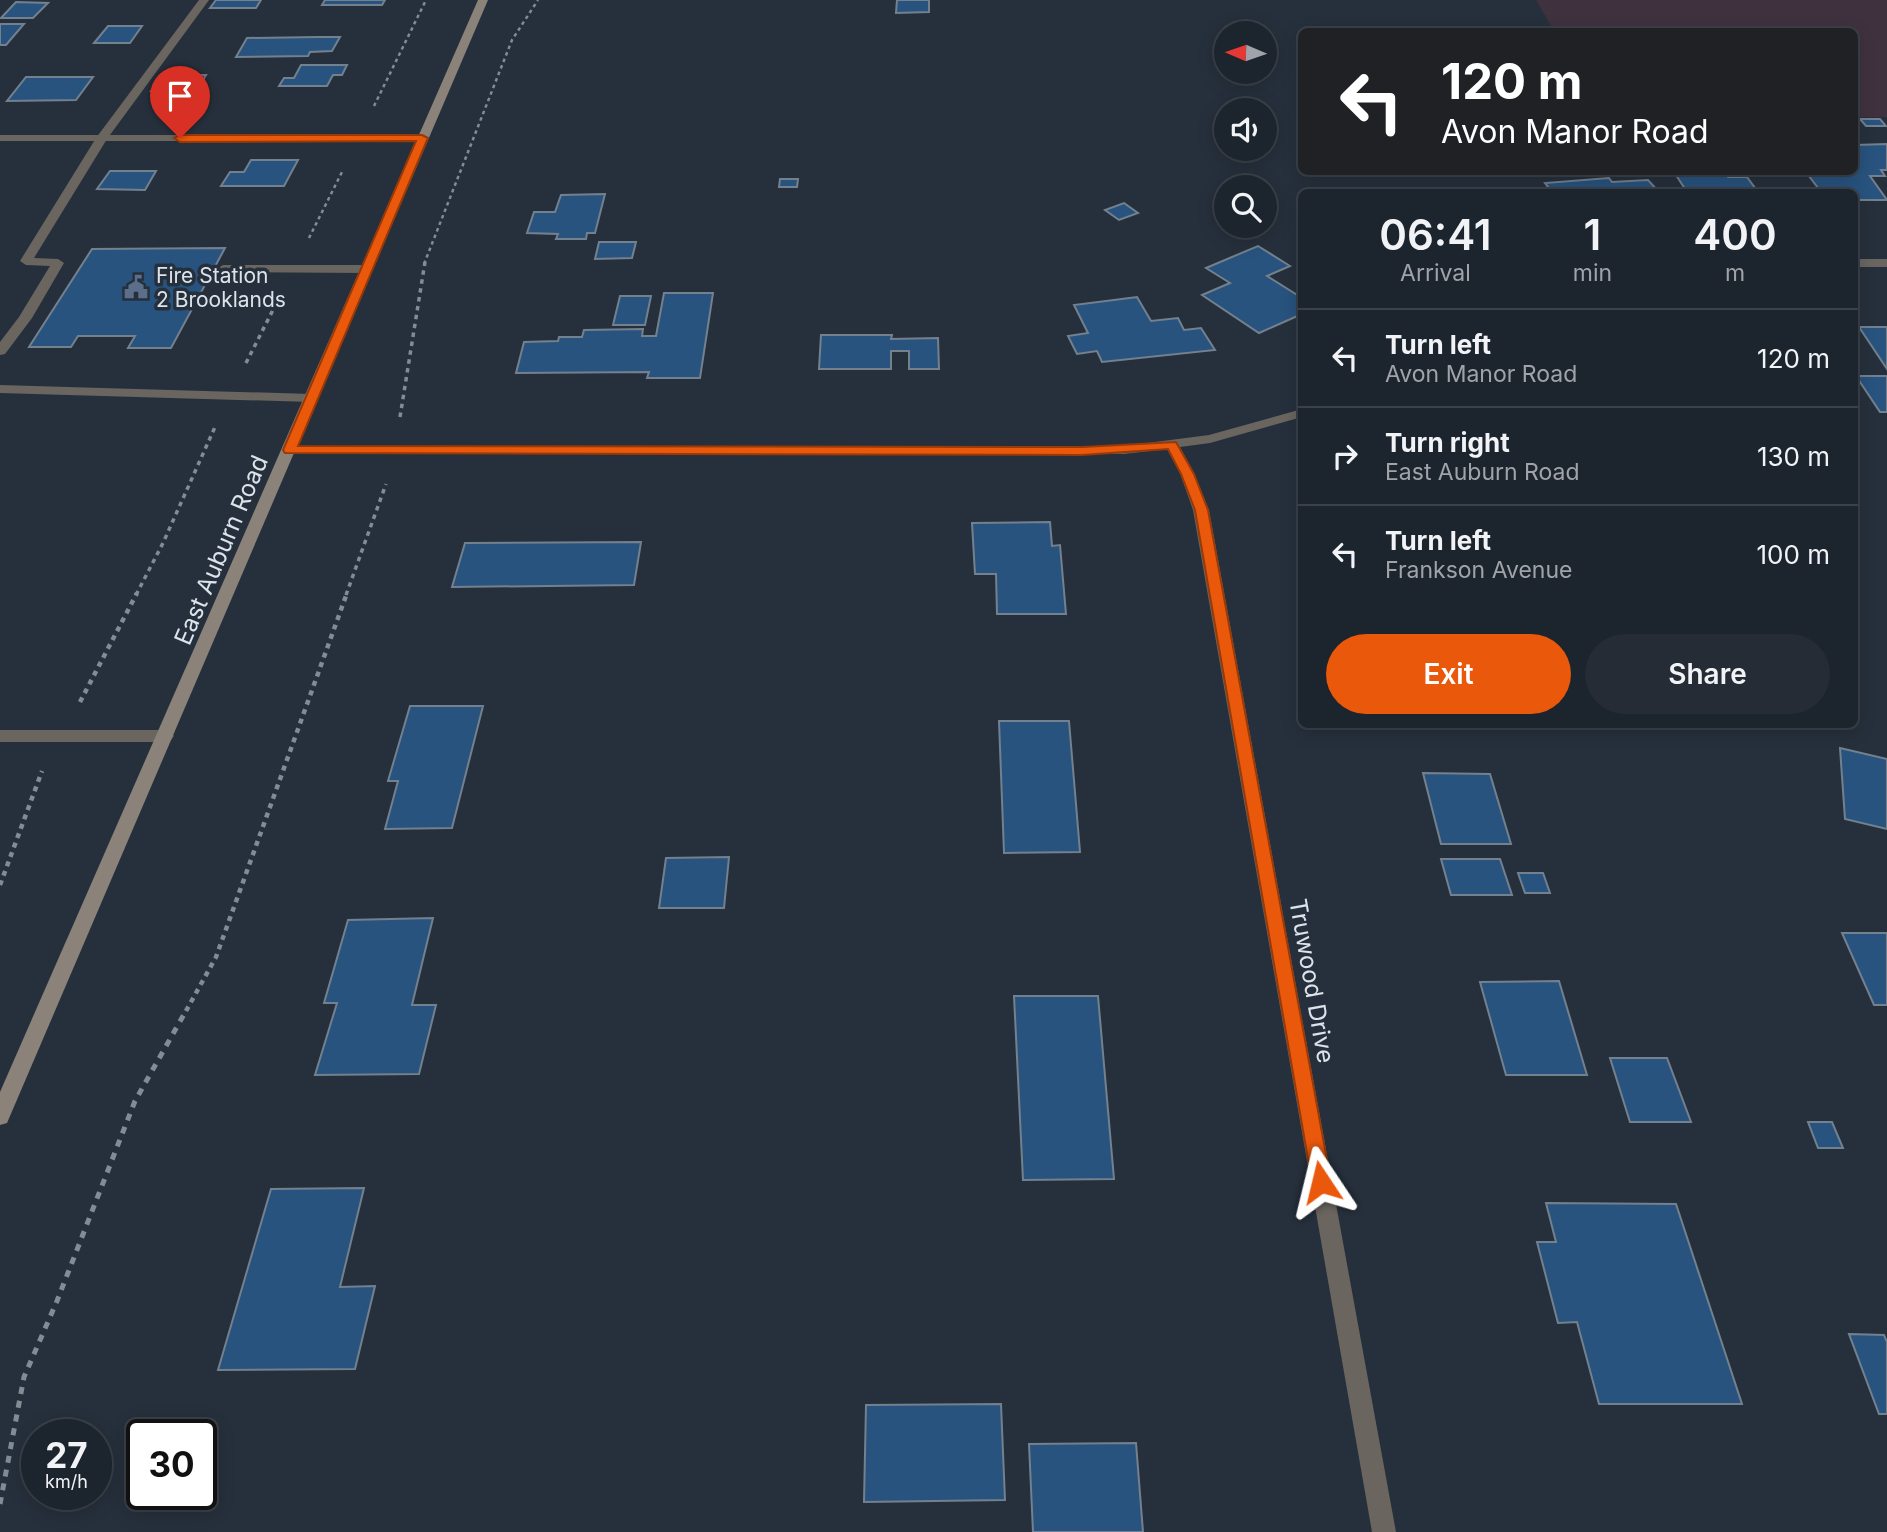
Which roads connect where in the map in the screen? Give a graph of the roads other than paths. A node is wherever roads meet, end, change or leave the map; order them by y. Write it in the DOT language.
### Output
graph roads {
  1 [pos="204,0"];
  2 [pos="483,0"];
  3 [pos="0,138"];
  4 [pos="102,138"];
  5 [pos="422,138"];
  6 [pos="1858,263"];
  7 [pos="1887,263"];
  8 [pos="223,269"];
  9 [pos="367,269"];
  10 [pos="0,351"];
  11 [pos="0,389"];
  12 [pos="312,398"];
  13 [pos="1298,414"];
  14 [pos="1172,445"];
  15 [pos="289,450"];
  16 [pos="165,736"];
  17 [pos="0,737"];
  18 [pos="0,1116"];
  19 [pos="1384,1532"];
  1 -- 4 [label="street"];
  2 -- 5 [label="main road, East Auburn Road"];
  3 -- 4 [label="street"];
  4 -- 5 [label="street"];
  4 -- 10 [label="street"];
  5 -- 9 [label="main road, East Auburn Road"];
  6 -- 7 [label="street"];
  8 -- 9 [label="street"];
  9 -- 12 [label="main road, East Auburn Road"];
  11 -- 12 [label="street"];
  12 -- 15 [label="main road, East Auburn Road"];
  13 -- 14 [label="street"];
  14 -- 15 [label="street"];
  14 -- 19 [label="street, Truwood Drive"];
  15 -- 16 [label="main road, East Auburn Road"];
  16 -- 17 [label="street"];
  16 -- 18 [label="main road, East Auburn Road"];
}
